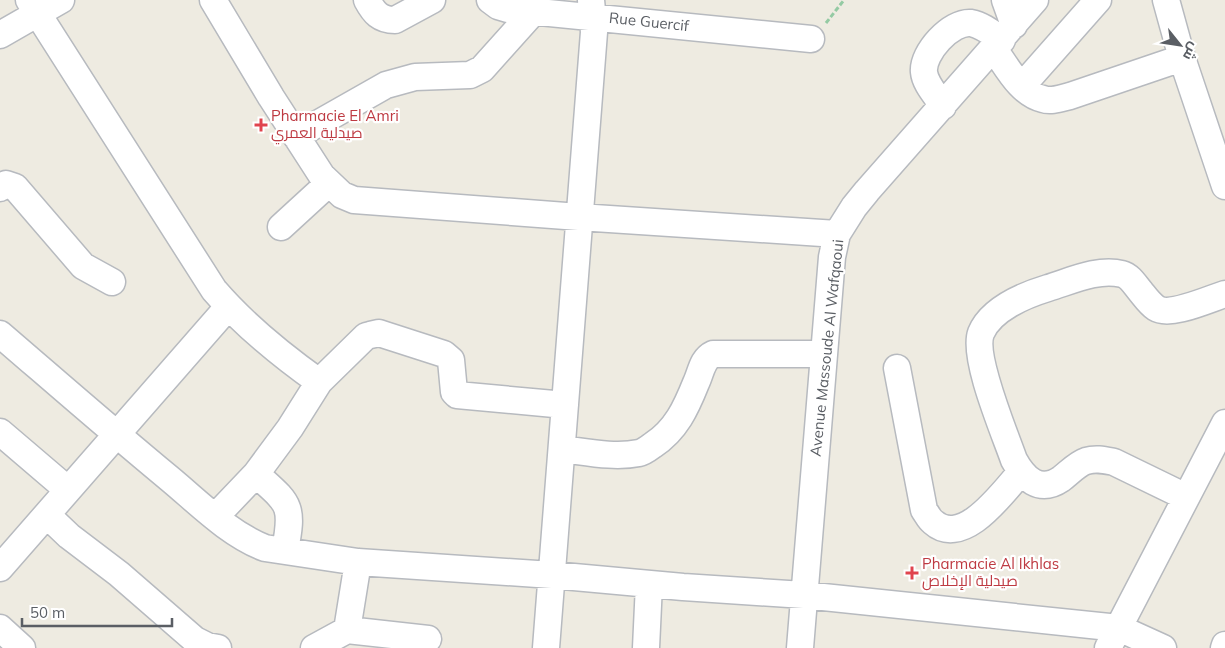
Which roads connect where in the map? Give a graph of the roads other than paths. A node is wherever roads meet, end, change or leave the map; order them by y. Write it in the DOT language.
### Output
graph roads {
  1 [pos="61,0"];
  2 [pos="213,0"];
  3 [pos="367,0"];
  4 [pos="432,0"];
  5 [pos="490,0"];
  6 [pos="1005,0"];
  7 [pos="1035,0"];
  8 [pos="1098,0"];
  9 [pos="1166,0"];
  10 [pos="33,7"];
  11 [pos="592,8"];
  12 [pos="534,11"];
  13 [pos="0,35"];
  14 [pos="1003,38"];
  15 [pos="811,39"];
  16 [pos="1182,58"];
  17 [pos="1022,86"];
  18 [pos="943,106"];
  19 [pos="296,136"];
  20 [pos="1224,180"];
  21 [pos="329,183"];
  22 [pos="0,188"];
  23 [pos="579,217"];
  24 [pos="281,227"];
  25 [pos="837,234"];
  26 [pos="112,282"];
  27 [pos="1225,294"];
  28 [pos="228,307"];
  29 [pos="0,334"];
  30 [pos="824,354"];
  31 [pos="897,368"];
  32 [pos="318,382"];
  33 [pos="565,405"];
  34 [pos="1225,424"];
  35 [pos="0,432"];
  36 [pos="116,434"];
  37 [pos="562,448"];
  38 [pos="1021,472"];
  39 [pos="256,474"];
  40 [pos="68,490"];
  41 [pos="1186,497"];
  42 [pos="47,515"];
  43 [pos="215,517"];
  44 [pos="285,550"];
  45 [pos="358,562"];
  46 [pos="0,568"];
  47 [pos="552,575"];
  48 [pos="648,584"];
  49 [pos="804,595"];
  50 [pos="0,628"];
  51 [pos="347,630"];
  52 [pos="1113,638"];
  53 [pos="428,639"];
  54 [pos="22,648"];
  55 [pos="218,648"];
  56 [pos="314,648"];
  57 [pos="546,648"];
  58 [pos="646,648"];
  59 [pos="800,648"];
  60 [pos="1163,648"];
  1 -- 10 [label="street"];
  2 -- 19 [label="street"];
  3 -- 4 [label="street"];
  5 -- 12 [label="street, Rue Guercif"];
  6 -- 14 [label="street"];
  7 -- 14 [label="street, Avenue Massoude Al Wafqaoui"];
  8 -- 17 [label="street"];
  9 -- 16 [label="street"];
  10 -- 13 [label="street"];
  10 -- 28 [label="street"];
  11 -- 12 [label="street, Rue Guercif"];
  11 -- 15 [label="street, Rue Guercif"];
  11 -- 23 [label="street"];
  12 -- 19 [label="street"];
  14 -- 17 [label="street"];
  14 -- 18 [label="street, Avenue Massoude Al Wafqaoui"];
  14 -- 18 [label="street"];
  16 -- 17 [label="street"];
  16 -- 20 [label="street"];
  18 -- 25 [label="street, Avenue Massoude Al Wafqaoui"];
  19 -- 21 [label="street"];
  21 -- 23 [label="street"];
  21 -- 24 [label="street"];
  22 -- 26 [label="street"];
  23 -- 25 [label="street"];
  23 -- 33 [label="street"];
  25 -- 30 [label="street, Avenue Massoude Al Wafqaoui"];
  27 -- 38 [label="street"];
  28 -- 32 [label="street"];
  28 -- 36 [label="street"];
  29 -- 36 [label="street"];
  30 -- 37 [label="street"];
  30 -- 49 [label="street, Avenue Massoude Al Wafqaoui"];
  31 -- 38 [label="street"];
  32 -- 33 [label="street"];
  32 -- 39 [label="street"];
  33 -- 37 [label="street"];
  34 -- 41 [label="street"];
  35 -- 40 [label="street"];
  36 -- 40 [label="street"];
  36 -- 43 [label="street"];
  37 -- 47 [label="street"];
  38 -- 41 [label="street"];
  39 -- 43 [label="street"];
  39 -- 44 [label="street"];
  40 -- 42 [label="street"];
  41 -- 52 [label="street"];
  42 -- 46 [label="street"];
  42 -- 55 [label="street"];
  43 -- 44 [label="street"];
  44 -- 45 [label="street"];
  45 -- 47 [label="street"];
  45 -- 51 [label="street"];
  47 -- 48 [label="street"];
  47 -- 57 [label="street"];
  48 -- 49 [label="street"];
  48 -- 58 [label="street"];
  49 -- 52 [label="street"];
  49 -- 59 [label="street, Avenue Massoude Al Wafqaoui"];
  50 -- 54 [label="street"];
  51 -- 53 [label="street"];
  51 -- 56 [label="street"];
  52 -- 60 [label="street"];
}
